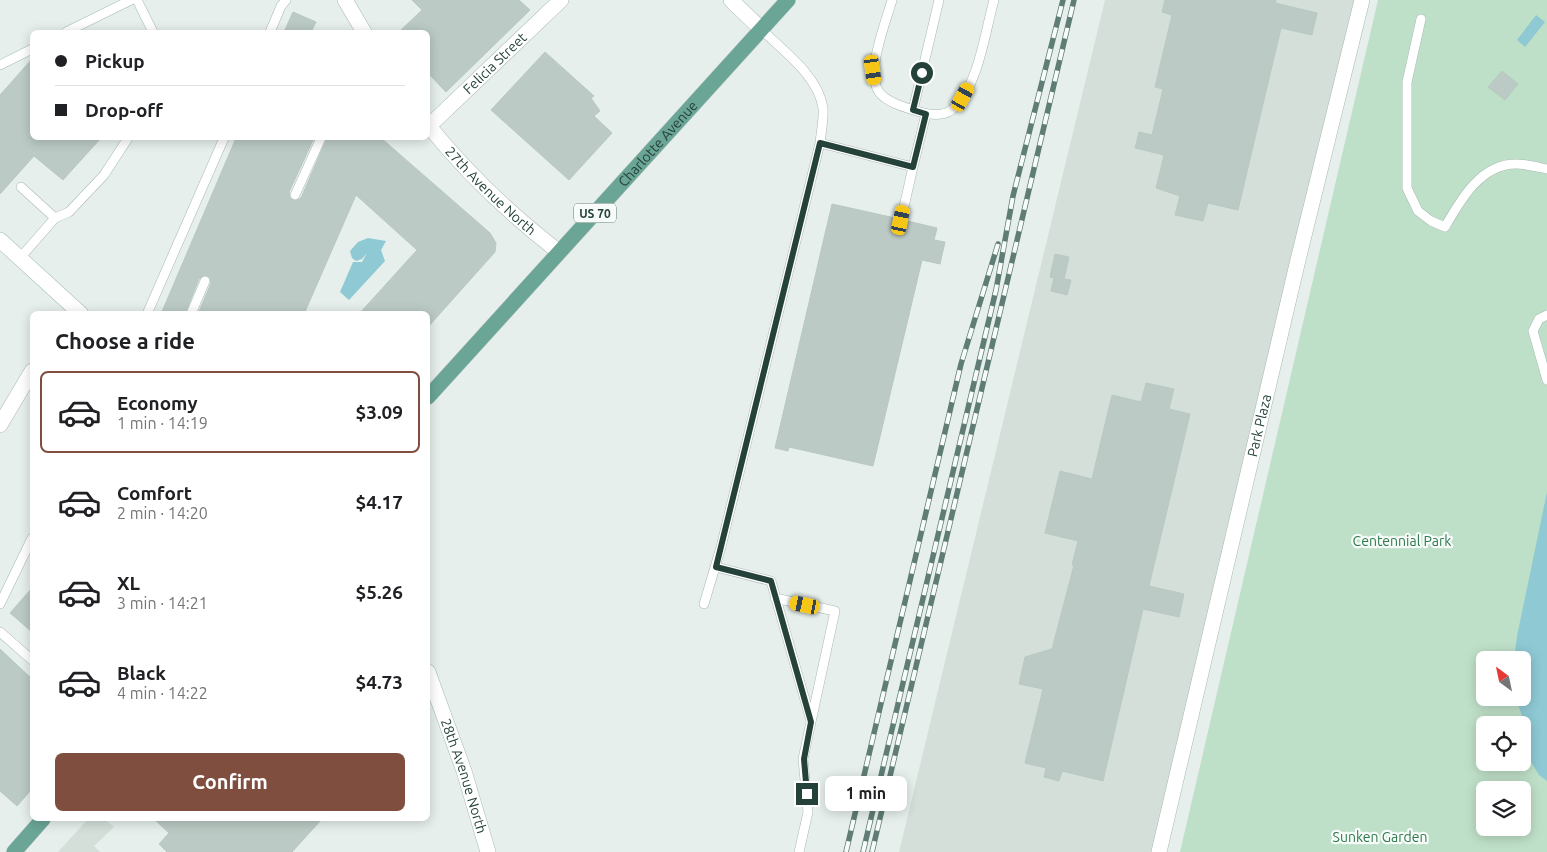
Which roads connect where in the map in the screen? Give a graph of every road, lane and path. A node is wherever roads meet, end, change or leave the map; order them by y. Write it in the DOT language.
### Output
graph roads {
  1 [pos="131,0"];
  2 [pos="136,0"];
  3 [pos="286,0"];
  4 [pos="345,0"];
  5 [pos="561,0"];
  6 [pos="731,0"];
  7 [pos="788,0"];
  8 [pos="892,0"];
  9 [pos="939,0"];
  10 [pos="994,0"];
  11 [pos="1362,0"];
  12 [pos="1421,19"];
  13 [pos="761,29"];
  14 [pos="70,30"];
  15 [pos="152,30"];
  16 [pos="271,30"];
  17 [pos="363,30"];
  18 [pos="30,50"];
  19 [pos="0,66"];
  20 [pos="913,110"];
  21 [pos="926,114"];
  22 [pos="430,124"];
  23 [pos="430,128"];
  24 [pos="127,140"];
  25 [pos="223,140"];
  26 [pos="320,140"];
  27 [pos="820,143"];
  28 [pos="913,167"];
  29 [pos="1547,169"];
  30 [pos="22,187"];
  31 [pos="294,195"];
  32 [pos="55,218"];
  33 [pos="901,220"];
  34 [pos="0,240"];
  35 [pos="559,252"];
  36 [pos="20,258"];
  37 [pos="205,281"];
  38 [pos="73,311"];
  39 [pos="148,311"];
  40 [pos="192,311"];
  41 [pos="1547,315"];
  42 [pos="30,374"];
  43 [pos="1547,380"];
  44 [pos="430,394"];
  45 [pos="0,426"];
  46 [pos="30,542"];
  47 [pos="716,567"];
  48 [pos="776,598"];
  49 [pos="0,604"];
  50 [pos="704,604"];
  51 [pos="0,632"];
  52 [pos="30,654"];
  53 [pos="430,678"];
  54 [pos="811,722"];
  55 [pos="41,821"];
  56 [pos="14,852"];
  57 [pos="488,852"];
  58 [pos="799,852"];
  59 [pos="1158,852"];
  1 -- 14 [label="lane"];
  2 -- 15 [label="lane"];
  3 -- 16 [label="lane"];
  4 -- 17 [label="street"];
  5 -- 22 [label="street, Felicia Street"];
  6 -- 13 [label="street"];
  7 -- 13 [label="main road, Charlotte Avenue / US 70"];
  8 -- 20 [label="lane"];
  9 -- 20 [label="lane"];
  10 -- 21 [label="lane"];
  11 -- 59 [label="street, Park Plaza"];
  12 -- 29 [label="lane"];
  13 -- 27 [label="lane"];
  13 -- 35 [label="main road, Charlotte Avenue / US 70"];
  18 -- 19 [label="lane"];
  20 -- 21 [label="lane"];
  21 -- 28 [label="lane"];
  23 -- 35 [label="street, 27th Avenue North"];
  24 -- 32 [label="lane"];
  25 -- 39 [label="lane"];
  26 -- 31 [label="lane"];
  27 -- 28 [label="lane"];
  27 -- 47 [label="lane"];
  28 -- 33 [label="lane"];
  30 -- 32 [label="lane"];
  32 -- 36 [label="lane"];
  34 -- 36 [label="street"];
  35 -- 44 [label="main road, Charlotte Avenue / US 70"];
  36 -- 38 [label="street"];
  37 -- 40 [label="lane"];
  41 -- 43 [label="lane"];
  42 -- 45 [label="street"];
  46 -- 49 [label="lane"];
  47 -- 48 [label="lane"];
  47 -- 50 [label="lane"];
  48 -- 54 [label="lane"];
  48 -- 54 [label="lane"];
  51 -- 52 [label="lane"];
  53 -- 57 [label="street, 28th Avenue North"];
  54 -- 58 [label="lane"];
  55 -- 56 [label="main road"];
}
